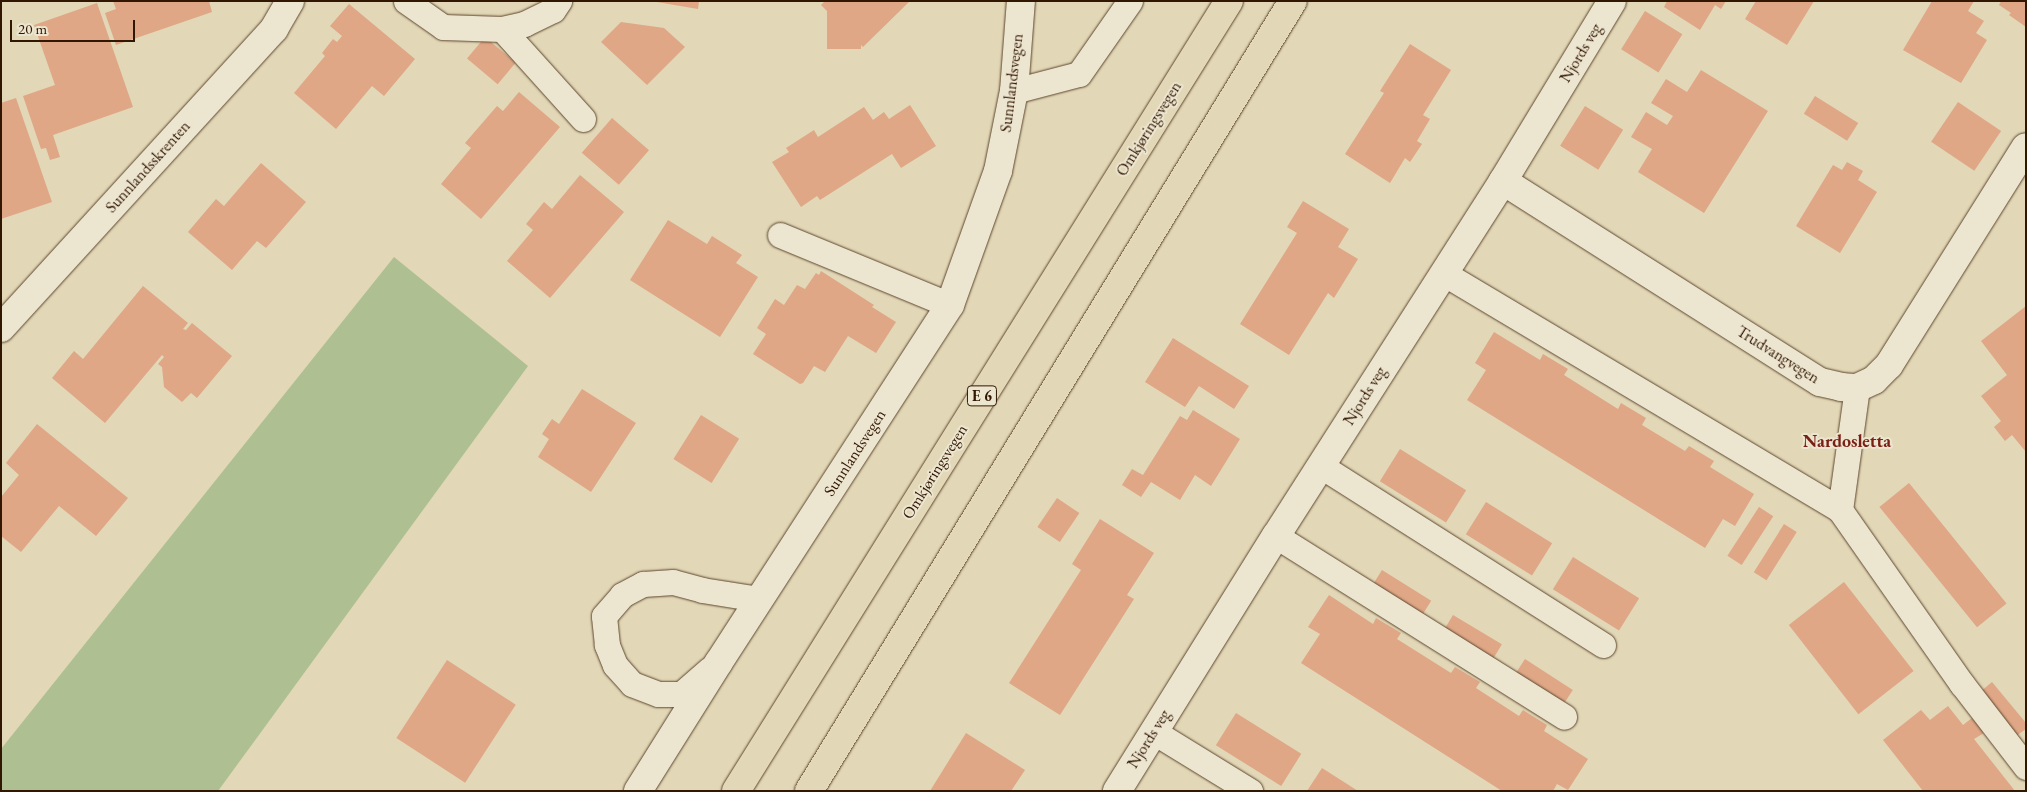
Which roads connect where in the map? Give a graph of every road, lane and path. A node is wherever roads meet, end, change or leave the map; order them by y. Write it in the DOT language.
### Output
graph roads {
  1 [pos="290,1"];
  2 [pos="406,1"];
  3 [pos="559,1"];
  4 [pos="1021,1"];
  5 [pos="1130,1"];
  6 [pos="1229,1"];
  7 [pos="1293,1"];
  8 [pos="1612,1"];
  9 [pos="502,29"];
  10 [pos="1014,91"];
  11 [pos="583,119"];
  12 [pos="2026,147"];
  13 [pos="1503,181"];
  14 [pos="780,235"];
  15 [pos="1443,273"];
  16 [pos="950,305"];
  17 [pos="1,328"];
  18 [pos="1857,388"];
  19 [pos="1321,466"];
  20 [pos="1840,510"];
  21 [pos="1276,536"];
  22 [pos="759,599"];
  23 [pos="1603,645"];
  24 [pos="718,662"];
  25 [pos="1564,717"];
  26 [pos="1154,732"];
  27 [pos="2026,767"];
  28 [pos="638,791"];
  29 [pos="736,791"];
  30 [pos="809,791"];
  31 [pos="1117,791"];
  32 [pos="1250,791"];
  1 -- 17 [label="street, Sunnlandsskrenten"];
  2 -- 9 [label="lane"];
  3 -- 9 [label="lane"];
  4 -- 10 [label="street, Sunnlandsvegen"];
  5 -- 10 [label="lane"];
  6 -- 29 [label="highway, Omkjøringsvegen / E 6"];
  7 -- 30 [label="highway"];
  8 -- 13 [label="street, Njords veg"];
  9 -- 11 [label="lane"];
  10 -- 16 [label="street, Sunnlandsvegen"];
  12 -- 18 [label="street"];
  13 -- 15 [label="street, Njords veg"];
  13 -- 18 [label="street, Trudvangvegen"];
  14 -- 16 [label="lane"];
  15 -- 19 [label="street, Njords veg"];
  15 -- 20 [label="lane"];
  16 -- 22 [label="street, Sunnlandsvegen"];
  18 -- 20 [label="lane"];
  19 -- 21 [label="street, Njords veg"];
  19 -- 23 [label="lane"];
  20 -- 27 [label="lane"];
  21 -- 25 [label="lane"];
  21 -- 26 [label="street, Njords veg"];
  22 -- 24 [label="street, Sunnlandsvegen"];
  22 -- 24 [label="lane, Sunnlandsvegen"];
  24 -- 28 [label="street, Sunnlandsvegen"];
  26 -- 31 [label="street, Njords veg"];
  26 -- 32 [label="lane"];
}
